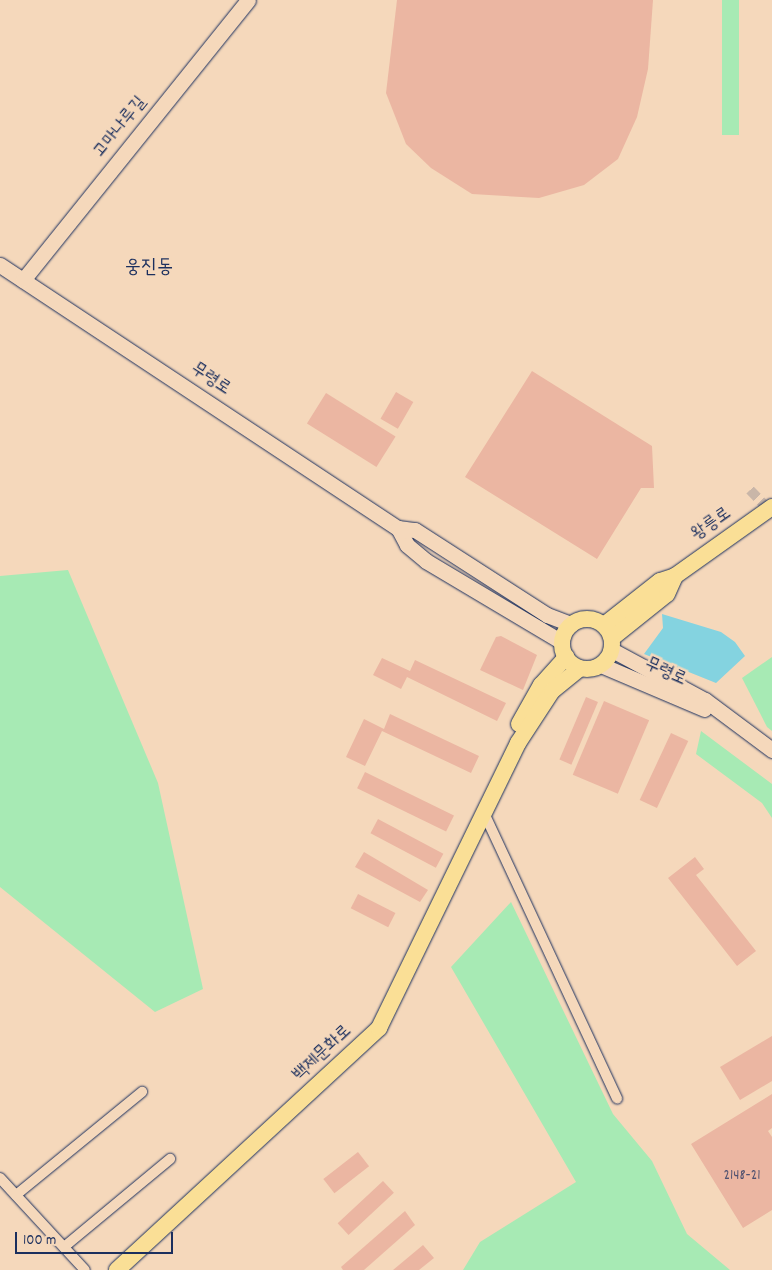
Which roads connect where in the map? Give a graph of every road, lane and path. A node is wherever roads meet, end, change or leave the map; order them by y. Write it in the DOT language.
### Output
graph roads {
  1 [pos="248,0"];
  2 [pos="0,265"];
  3 [pos="23,280"];
  4 [pos="772,507"];
  5 [pos="398,528"];
  6 [pos="571,624"];
  7 [pos="609,638"];
  8 [pos="564,649"];
  9 [pos="601,665"];
  10 [pos="580,668"];
  11 [pos="716,711"];
  12 [pos="518,743"];
  13 [pos="772,750"];
  14 [pos="484,813"];
  15 [pos="142,1092"];
  16 [pos="617,1098"];
  17 [pos="170,1159"];
  18 [pos="0,1178"];
  19 [pos="16,1195"];
  20 [pos="64,1247"];
  21 [pos="86,1270"];
  22 [pos="117,1270"];
  1 -- 3 [label="main road, 고마나루길"];
  2 -- 3 [label="main road, 무령로"];
  3 -- 5 [label="main road, 무령로"];
  4 -- 7 [label="main road, 왕릉로"];
  5 -- 6 [label="main road, 무령로"];
  5 -- 8 [label="main road, 무령로"];
  6 -- 7 [label="main road"];
  6 -- 8 [label="main road, 백제문화로"];
  7 -- 9 [label="main road"];
  7 -- 11 [label="main road, 무령로"];
  8 -- 10 [label="main road"];
  8 -- 12 [label="main road, 백제문화로"];
  9 -- 10 [label="main road"];
  9 -- 11 [label="main road, 무령로"];
  10 -- 12 [label="main road, 백제문화로"];
  11 -- 13 [label="main road, 무령로"];
  12 -- 14 [label="main road, 백제문화로"];
  14 -- 16 [label="street"];
  14 -- 22 [label="main road, 백제문화로"];
  15 -- 19 [label="street"];
  17 -- 20 [label="street"];
  18 -- 19 [label="street"];
  19 -- 20 [label="street"];
  20 -- 21 [label="street"];
}
